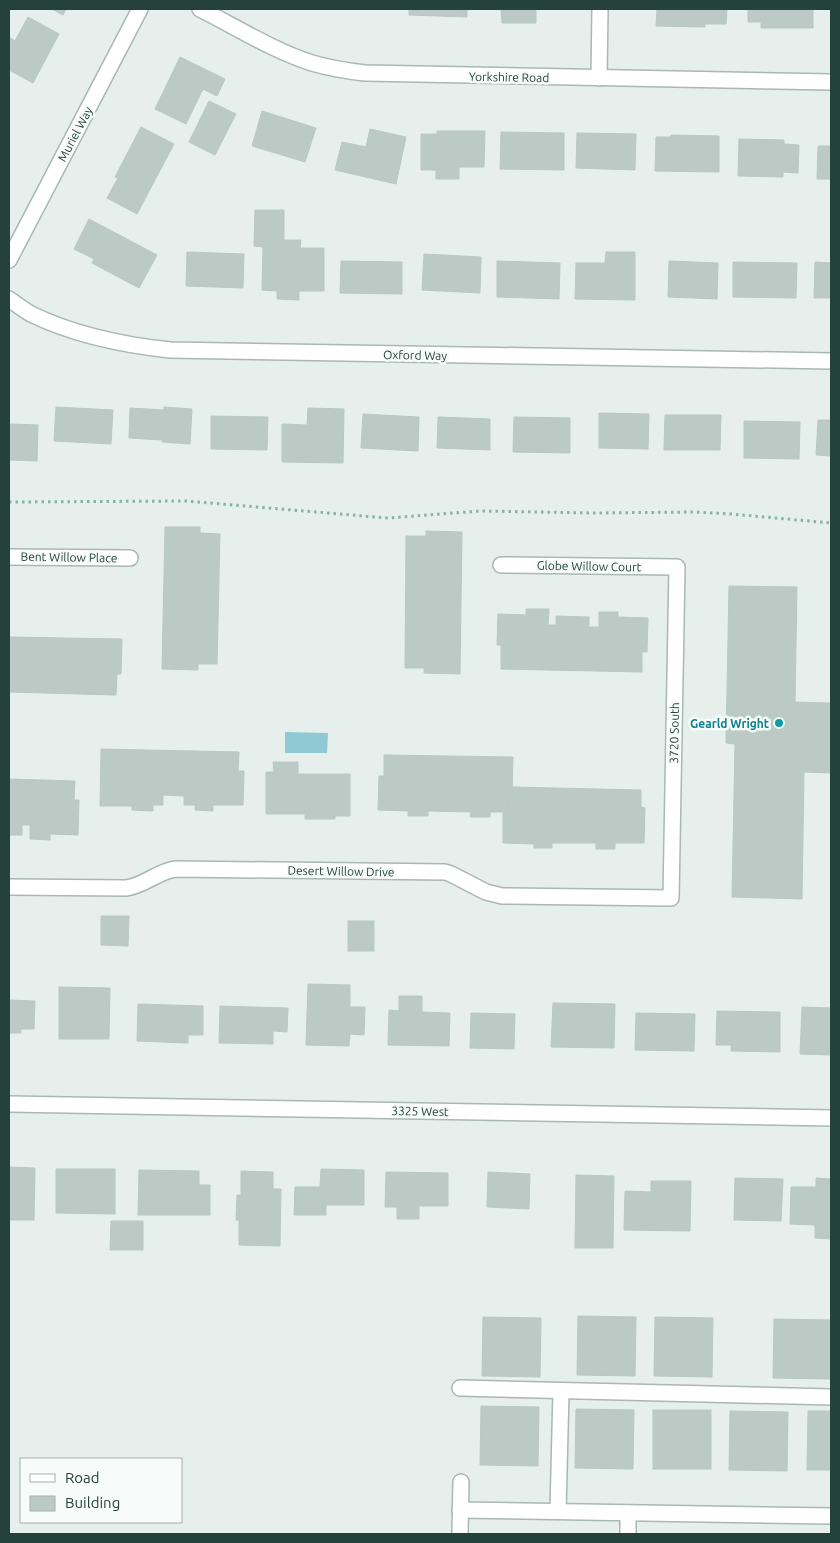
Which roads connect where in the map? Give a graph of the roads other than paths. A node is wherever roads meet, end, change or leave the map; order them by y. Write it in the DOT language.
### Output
graph roads {
  1 [pos="140,9"];
  2 [pos="200,9"];
  3 [pos="600,9"];
  4 [pos="600,78"];
  5 [pos="831,82"];
  6 [pos="9,260"];
  7 [pos="9,299"];
  8 [pos="831,361"];
  9 [pos="9,557"];
  10 [pos="130,558"];
  11 [pos="501,565"];
  12 [pos="677,567"];
  13 [pos="9,887"];
  14 [pos="671,898"];
  15 [pos="9,1104"];
  16 [pos="831,1118"];
  17 [pos="460,1388"];
  18 [pos="561,1391"];
  19 [pos="831,1397"];
  20 [pos="460,1482"];
  21 [pos="460,1510"];
  22 [pos="558,1512"];
  23 [pos="628,1513"];
  24 [pos="831,1516"];
  25 [pos="460,1534"];
  26 [pos="628,1534"];
  1 -- 6 [label="street, Muriel Way"];
  2 -- 4 [label="street, Yorkshire Road"];
  3 -- 4 [label="street"];
  4 -- 5 [label="street, Yorkshire Road"];
  7 -- 8 [label="street, Oxford Way"];
  9 -- 10 [label="street, Bent Willow Place"];
  11 -- 12 [label="street, Globe Willow Court"];
  12 -- 14 [label="street, 3720 South"];
  13 -- 14 [label="street, Desert Willow Drive"];
  15 -- 16 [label="street, 3325 West"];
  17 -- 18 [label="street"];
  18 -- 19 [label="street"];
  18 -- 22 [label="street"];
  20 -- 21 [label="street"];
  21 -- 22 [label="street"];
  21 -- 25 [label="street"];
  22 -- 23 [label="street"];
  23 -- 24 [label="street"];
  23 -- 26 [label="street"];
}
